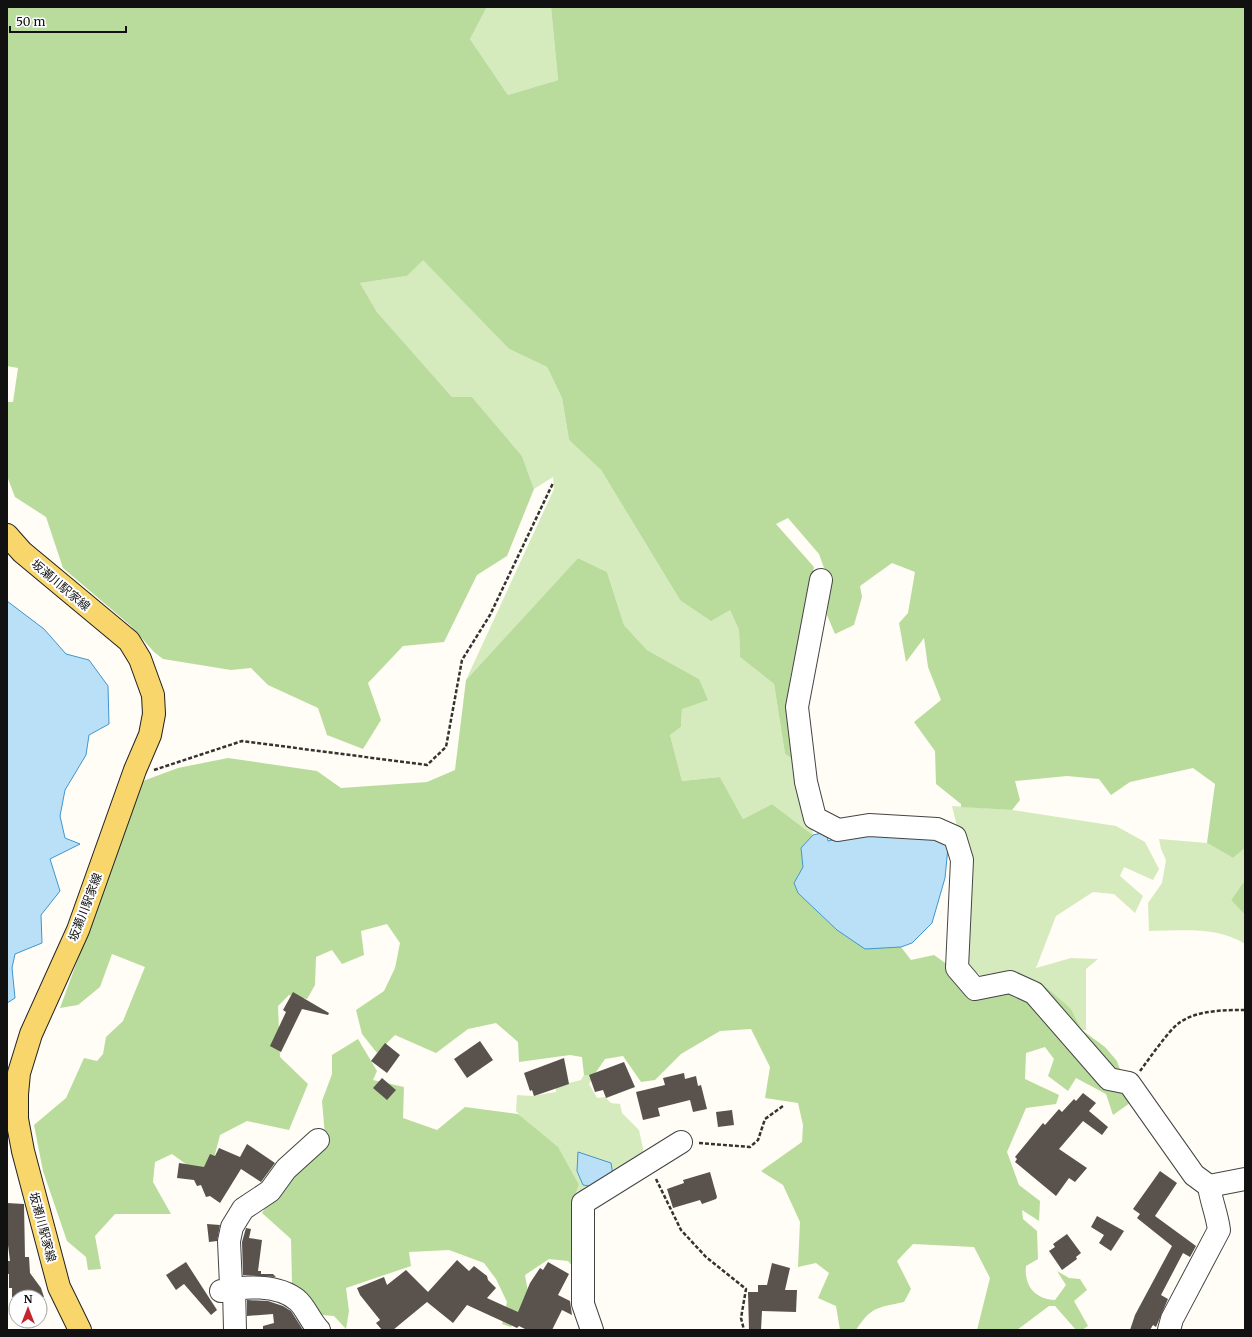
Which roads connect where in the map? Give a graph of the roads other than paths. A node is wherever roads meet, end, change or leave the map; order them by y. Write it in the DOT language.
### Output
graph roads {
  1 [pos="7,535"];
  2 [pos="821,580"];
  3 [pos="318,1140"];
  4 [pos="681,1142"];
  5 [pos="1245,1179"];
  6 [pos="1209,1186"];
  7 [pos="226,1290"];
  8 [pos="80,1330"];
  9 [pos="235,1330"];
  10 [pos="319,1330"];
  11 [pos="592,1330"];
  12 [pos="1169,1330"];
  1 -- 8 [label="main road, 坂瀬川駅家線"];
  2 -- 6 [label="street"];
  3 -- 7 [label="street"];
  4 -- 11 [label="street"];
  5 -- 6 [label="street"];
  6 -- 12 [label="street"];
  7 -- 9 [label="street"];
  7 -- 10 [label="street"];
}
